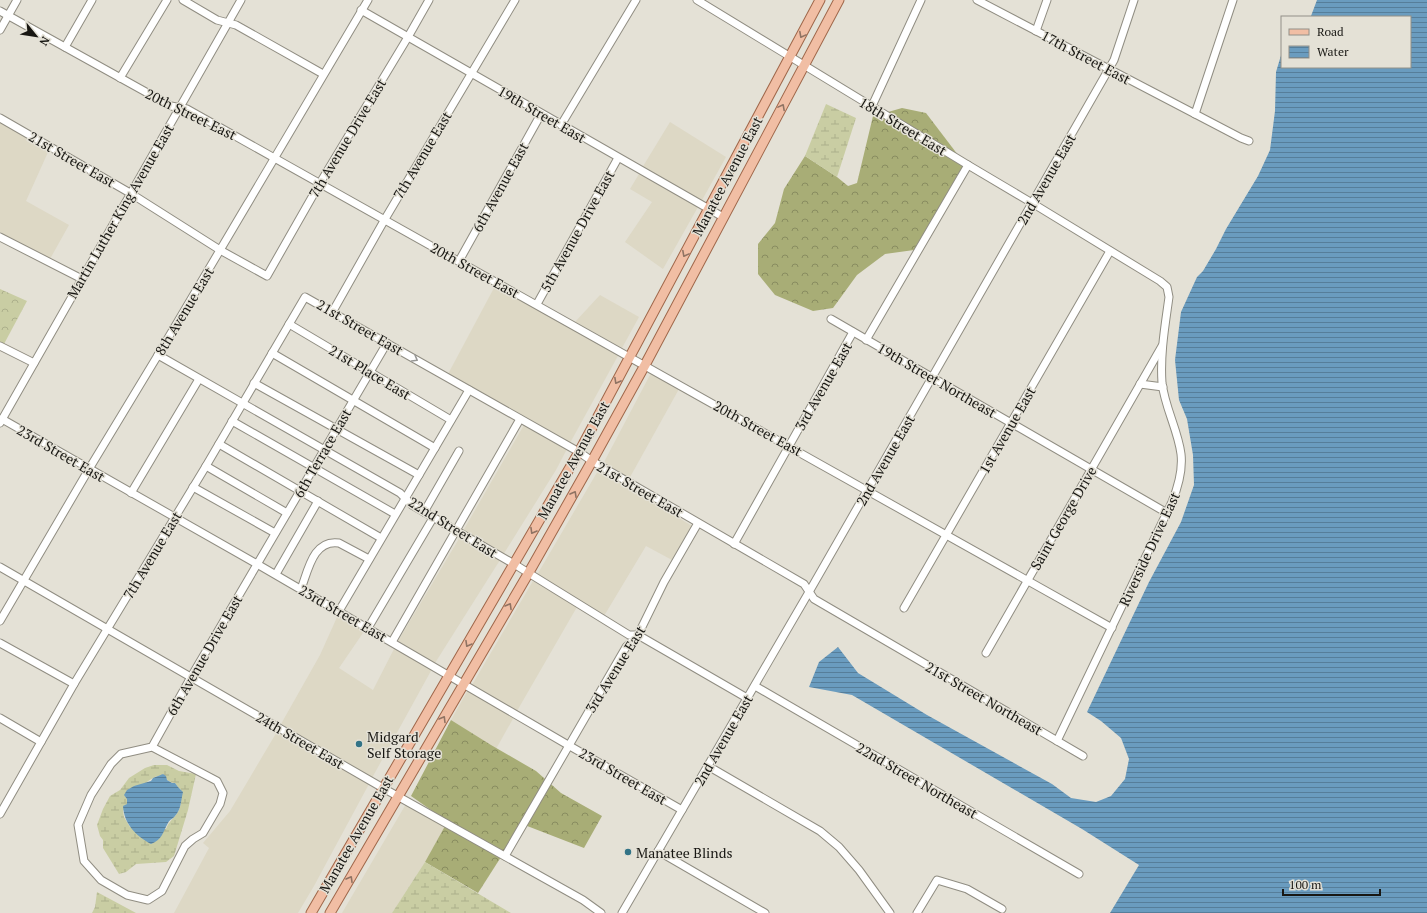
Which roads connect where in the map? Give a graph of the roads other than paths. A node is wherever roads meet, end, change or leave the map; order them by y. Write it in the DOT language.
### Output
graph roads {
  1 [pos="17,0"];
  2 [pos="92,0"];
  3 [pos="167,0"];
  4 [pos="183,0"];
  5 [pos="241,0"];
  6 [pos="368,0"];
  7 [pos="429,0"];
  8 [pos="515,0"];
  9 [pos="636,0"];
  10 [pos="697,0"];
  11 [pos="820,0"];
  12 [pos="839,0"];
  13 [pos="921,0"];
  14 [pos="977,0"];
  15 [pos="1047,0"];
  16 [pos="1134,0"];
  17 [pos="1233,0"];
  18 [pos="361,10"];
  19 [pos="0,11"];
  20 [pos="8,16"];
  21 [pos="227,23"];
  22 [pos="0,30"];
  23 [pos="1036,31"];
  24 [pos="408,37"];
  25 [pos="65,48"];
  26 [pos="791,56"];
  27 [pos="804,66"];
  28 [pos="1109,68"];
  29 [pos="471,73"];
  30 [pos="323,74"];
  31 [pos="120,78"];
  32 [pos="872,106"];
  33 [pos="179,108"];
  34 [pos="541,114"];
  35 [pos="1195,114"];
  36 [pos="0,118"];
  37 [pos="561,126"];
  38 [pos="1249,141"];
  39 [pos="274,158"];
  40 [pos="618,158"];
  41 [pos="968,165"];
  42 [pos="320,183"];
  43 [pos="130,193"];
  44 [pos="1032,203"];
  45 [pos="708,210"];
  46 [pos="723,217"];
  47 [pos="384,219"];
  48 [pos="0,237"];
  49 [pos="220,250"];
  50 [pos="1110,251"];
  51 [pos="459,261"];
  52 [pos="267,276"];
  53 [pos="82,279"];
  54 [pos="305,297"];
  55 [pos="537,304"];
  56 [pos="333,311"];
  57 [pos="831,319"];
  58 [pos="289,324"];
  59 [pos="853,332"];
  60 [pos="866,340"];
  61 [pos="387,342"];
  62 [pos="0,346"];
  63 [pos="1162,346"];
  64 [pos="272,353"];
  65 [pos="158,355"];
  66 [pos="631,356"];
  67 [pos="34,363"];
  68 [pos="645,365"];
  69 [pos="370,372"];
  70 [pos="199,378"];
  71 [pos="932,378"];
  72 [pos="254,383"];
  73 [pos="1140,384"];
  74 [pos="1163,387"];
  75 [pos="469,390"];
  76 [pos="353,400"];
  77 [pos="242,403"];
  78 [pos="520,418"];
  79 [pos="451,420"];
  80 [pos="1,421"];
  81 [pos="232,421"];
  82 [pos="1011,423"];
  83 [pos="337,429"];
  84 [pos="219,444"];
  85 [pos="789,445"];
  86 [pos="435,448"];
  87 [pos="324,450"];
  88 [pos="459,451"];
  89 [pos="578,452"];
  90 [pos="592,461"];
  91 [pos="206,466"];
  92 [pos="89,468"];
  93 [pos="313,468"];
  94 [pos="1091,470"];
  95 [pos="419,475"];
  96 [pos="193,487"];
  97 [pos="868,489"];
  98 [pos="300,491"];
  99 [pos="131,493"];
  100 [pos="405,499"];
  101 [pos="318,502"];
  102 [pos="424,512"];
  103 [pos="1167,512"];
  104 [pos="287,513"];
  105 [pos="395,514"];
  106 [pos="176,517"];
  107 [pos="433,518"];
  108 [pos="698,523"];
  109 [pos="456,531"];
  110 [pos="275,533"];
  111 [pos="948,534"];
  112 [pos="381,538"];
  113 [pos="734,544"];
  114 [pos="369,559"];
  115 [pos="257,564"];
  116 [pos="514,564"];
  117 [pos="0,567"];
  118 [pos="276,574"];
  119 [pos="528,574"];
  120 [pos="1028,580"];
  121 [pos="24,581"];
  122 [pos="302,589"];
  123 [pos="810,592"];
  124 [pos="904,608"];
  125 [pos="339,611"];
  126 [pos="0,621"];
  127 [pos="368,628"];
  128 [pos="1112,628"];
  129 [pos="107,629"];
  130 [pos="638,635"];
  131 [pos="886,641"];
  132 [pos="392,642"];
  133 [pos="0,643"];
  134 [pos="986,653"];
  135 [pos="450,675"];
  136 [pos="191,677"];
  137 [pos="74,684"];
  138 [pos="464,684"];
  139 [pos="755,686"];
  140 [pos="747,698"];
  141 [pos="0,718"];
  142 [pos="1057,741"];
  143 [pos="41,742"];
  144 [pos="568,745"];
  145 [pos="152,747"];
  146 [pos="1083,756"];
  147 [pos="708,766"];
  148 [pos="383,788"];
  149 [pos="398,796"];
  150 [pos="682,810"];
  151 [pos="0,814"];
  152 [pos="658,851"];
  153 [pos="505,856"];
  154 [pos="1079,874"];
  155 [pos="1002,909"];
  156 [pos="311,913"];
  157 [pos="330,913"];
  158 [pos="601,913"];
  159 [pos="622,913"];
  160 [pos="765,913"];
  161 [pos="890,913"];
  162 [pos="917,913"];
  1 -- 20 [label="street"];
  2 -- 25 [label="street"];
  3 -- 31 [label="street"];
  4 -- 21 [label="street"];
  5 -- 21 [label="street, Martin Luther King Avenue East"];
  6 -- 18 [label="street, 8th Avenue East"];
  7 -- 24 [label="street, 7th Avenue Drive East"];
  8 -- 29 [label="street, 7th Avenue East"];
  9 -- 37 [label="street"];
  10 -- 26 [label="street, 18th Street East"];
  11 -- 26 [label="main road, Manatee Avenue East, one-way"];
  12 -- 27 [label="main road, Manatee Avenue East"];
  13 -- 32 [label="street"];
  14 -- 23 [label="street, 17th Street East"];
  15 -- 23 [label="street"];
  16 -- 28 [label="street, 2nd Avenue East"];
  17 -- 35 [label="street"];
  18 -- 24 [label="street, 19th Street East"];
  18 -- 30 [label="street, 8th Avenue East"];
  19 -- 20 [label="street, 20th Street East"];
  20 -- 22 [label="street"];
  20 -- 25 [label="street, 20th Street East"];
  21 -- 30 [label="street"];
  21 -- 33 [label="street, Martin Luther King Avenue East"];
  23 -- 28 [label="street, 17th Street East"];
  24 -- 29 [label="street, 19th Street East"];
  24 -- 42 [label="street, 7th Avenue Drive East"];
  25 -- 31 [label="street, 20th Street East"];
  26 -- 27 [label="street, 18th Street East"];
  26 -- 45 [label="main road, Manatee Avenue East"];
  27 -- 32 [label="street, 18th Street East"];
  46 -- 27 [label="main road, Manatee Avenue East, one-way"];
  28 -- 35 [label="street, 17th Street East"];
  28 -- 44 [label="street, 2nd Avenue East"];
  29 -- 34 [label="street, 19th Street East"];
  29 -- 47 [label="street, 7th Avenue East"];
  30 -- 39 [label="street, 8th Avenue East"];
  31 -- 33 [label="street, 20th Street East"];
  32 -- 41 [label="street, 18th Street East"];
  33 -- 39 [label="street, 20th Street East"];
  33 -- 43 [label="street, Martin Luther King Avenue East"];
  34 -- 37 [label="street, 19th Street East"];
  34 -- 51 [label="street, 6th Avenue East"];
  35 -- 38 [label="street, 17th Street East"];
  36 -- 43 [label="street, 21st Street East"];
  37 -- 40 [label="street, 19th Street East"];
  39 -- 42 [label="street, 20th Street East"];
  39 -- 49 [label="street, 8th Avenue East"];
  40 -- 45 [label="street, 19th Street East"];
  40 -- 55 [label="street, 5th Avenue Drive East"];
  41 -- 44 [label="street, 18th Street East"];
  41 -- 60 [label="street, 3rd Avenue East"];
  42 -- 47 [label="street, 20th Street East"];
  42 -- 52 [label="street, 7th Avenue Drive East"];
  43 -- 49 [label="street, 21st Street East"];
  43 -- 53 [label="street, Martin Luther King Avenue East"];
  44 -- 50 [label="street, 18th Street East"];
  44 -- 71 [label="street, 2nd Avenue East"];
  45 -- 46 [label="street, 19th Street East"];
  45 -- 66 [label="main road, Manatee Avenue East, one-way"];
  46 -- 68 [label="main road, Manatee Avenue East"];
  47 -- 51 [label="street, 20th Street East"];
  47 -- 56 [label="street, 7th Avenue East"];
  48 -- 53 [label="street"];
  49 -- 52 [label="street, 21st Street East"];
  49 -- 65 [label="street, 8th Avenue East"];
  50 -- 63 [label="street, 18th Street East"];
  50 -- 82 [label="street, 1st Avenue East"];
  51 -- 55 [label="street, 20th Street East"];
  53 -- 67 [label="street, Martin Luther King Avenue East"];
  54 -- 56 [label="street, 21st Street East"];
  54 -- 58 [label="street, 7th Avenue East"];
  55 -- 66 [label="street, 20th Street East"];
  56 -- 61 [label="street, 21st Street East"];
  57 -- 59 [label="street"];
  58 -- 64 [label="street, 7th Avenue East"];
  58 -- 69 [label="street, 21st Place East"];
  59 -- 60 [label="street"];
  59 -- 85 [label="street, 3rd Avenue East"];
  60 -- 71 [label="street, 19th Street Northeast"];
  61 -- 69 [label="street, 6th Terrace East"];
  61 -- 75 [label="street, 21st Street East, one-way"];
  62 -- 67 [label="street"];
  63 -- 73 [label="street, Saint George Drive"];
  63 -- 74 [label="street, Riverside Drive East"];
  64 -- 72 [label="street, 7th Avenue East"];
  64 -- 76 [label="street"];
  65 -- 70 [label="street, 22nd Street East"];
  65 -- 92 [label="street, 8th Avenue East"];
  66 -- 68 [label="street, 20th Street East"];
  66 -- 89 [label="main road, Manatee Avenue East, one-way"];
  67 -- 80 [label="street, Martin Luther King Avenue East"];
  68 -- 85 [label="street, 20th Street East"];
  68 -- 90 [label="main road, Manatee Avenue East"];
  69 -- 76 [label="street, 6th Terrace East"];
  69 -- 79 [label="street, 21st Place East"];
  70 -- 77 [label="street, 22nd Street East"];
  70 -- 99 [label="street"];
  71 -- 82 [label="street, 19th Street Northeast"];
  71 -- 97 [label="street, 2nd Avenue East"];
  72 -- 77 [label="street, 7th Avenue East"];
  72 -- 83 [label="street"];
  73 -- 74 [label="street"];
  73 -- 94 [label="street, Saint George Drive"];
  74 -- 103 [label="street, Riverside Drive East"];
  75 -- 78 [label="street, 21st Street East"];
  75 -- 79 [label="street"];
  76 -- 83 [label="street, 6th Terrace East"];
  76 -- 86 [label="street"];
  77 -- 81 [label="street, 7th Avenue East"];
  77 -- 87 [label="street, 22nd Street East"];
  78 -- 89 [label="street, 21st Street East"];
  78 -- 109 [label="street"];
  79 -- 86 [label="street"];
  80 -- 92 [label="street, 23rd Street East"];
  81 -- 84 [label="street, 7th Avenue East"];
  81 -- 93 [label="street"];
  82 -- 94 [label="street, 19th Street Northeast"];
  82 -- 111 [label="street, 1st Avenue East"];
  83 -- 87 [label="street, 6th Terrace East"];
  83 -- 95 [label="street"];
  84 -- 91 [label="street, 7th Avenue East"];
  84 -- 98 [label="street"];
  85 -- 97 [label="street, 20th Street East"];
  85 -- 113 [label="street, 3rd Avenue East"];
  86 -- 95 [label="street"];
  87 -- 93 [label="street, 6th Terrace East"];
  87 -- 100 [label="street, 22nd Street East"];
  88 -- 102 [label="street"];
  89 -- 90 [label="street, 21st Street East"];
  89 -- 116 [label="main road, Manatee Avenue East, one-way"];
  90 -- 108 [label="street, 21st Street East"];
  119 -- 90 [label="main road, Manatee Avenue East, one-way"];
  91 -- 96 [label="street, 7th Avenue East"];
  91 -- 104 [label="street"];
  92 -- 99 [label="street, 23rd Street East"];
  92 -- 121 [label="street, 8th Avenue East"];
  93 -- 98 [label="street, 6th Terrace East"];
  93 -- 105 [label="street"];
  94 -- 103 [label="street"];
  94 -- 120 [label="street, Saint George Drive"];
  95 -- 100 [label="street"];
  96 -- 106 [label="street, 7th Avenue East"];
  96 -- 110 [label="street"];
  97 -- 111 [label="street, 20th Street East"];
  97 -- 123 [label="street, 2nd Avenue East"];
  98 -- 101 [label="street"];
  98 -- 104 [label="street, 6th Terrace East"];
  99 -- 106 [label="street, 23rd Street East"];
  100 -- 102 [label="street, 22nd Street East"];
  100 -- 105 [label="street"];
  101 -- 112 [label="street"];
  101 -- 118 [label="street"];
  102 -- 107 [label="street, 22nd Street East"];
  103 -- 128 [label="street, Riverside Drive East"];
  104 -- 110 [label="street, 6th Terrace East"];
  105 -- 112 [label="street"];
  106 -- 115 [label="street, 23rd Street East"];
  106 -- 129 [label="street, 7th Avenue East"];
  107 -- 109 [label="street, 22nd Street East"];
  107 -- 127 [label="street"];
  108 -- 113 [label="street, 21st Street East"];
  108 -- 130 [label="street, 3rd Avenue East"];
  109 -- 116 [label="street, 22nd Street East"];
  109 -- 132 [label="street"];
  110 -- 115 [label="street, 6th Terrace East"];
  111 -- 120 [label="street, 20th Street East"];
  111 -- 124 [label="street, 1st Avenue East"];
  112 -- 114 [label="street"];
  113 -- 123 [label="street, 21st Street East"];
  114 -- 122 [label="street"];
  114 -- 125 [label="street"];
  115 -- 118 [label="street, 23rd Street East"];
  115 -- 136 [label="street, 6th Avenue Drive East"];
  116 -- 119 [label="street, 22nd Street East"];
  116 -- 135 [label="main road, Manatee Avenue East, one-way"];
  117 -- 121 [label="street, 24th Street East"];
  118 -- 122 [label="street, 23rd Street East"];
  119 -- 130 [label="street, 22nd Street East"];
  138 -- 119 [label="main road, Manatee Avenue East, one-way"];
  120 -- 128 [label="street, 20th Street East"];
  120 -- 134 [label="street, Saint George Drive"];
  121 -- 126 [label="street, 8th Avenue East"];
  121 -- 129 [label="street, 24th Street East"];
  122 -- 125 [label="street, 23rd Street East"];
  123 -- 131 [label="street, 21st Street East"];
  123 -- 139 [label="street, 2nd Avenue East"];
  125 -- 127 [label="street, 23rd Street East"];
  127 -- 132 [label="street, 23rd Street East"];
  128 -- 142 [label="street, Riverside Drive East"];
  129 -- 136 [label="street, 24th Street East"];
  129 -- 137 [label="street, 7th Avenue East"];
  130 -- 140 [label="street, 22nd Street East"];
  130 -- 144 [label="street, 3rd Avenue East"];
  131 -- 142 [label="street, 21st Street Northeast"];
  132 -- 135 [label="street, 23rd Street East"];
  133 -- 137 [label="street"];
  135 -- 138 [label="street, 23rd Street East"];
  135 -- 148 [label="main road, Manatee Avenue East"];
  136 -- 145 [label="street, 6th Avenue Drive East"];
  136 -- 148 [label="street, 24th Street East"];
  137 -- 143 [label="street, 7th Avenue East"];
  138 -- 144 [label="street, 23rd Street East"];
  149 -- 138 [label="main road, Manatee Avenue East, one-way"];
  139 -- 140 [label="street, 2nd Avenue East"];
  139 -- 154 [label="street, 22nd Street Northeast"];
  140 -- 147 [label="street, 2nd Avenue East"];
  141 -- 143 [label="street"];
  142 -- 146 [label="street, 21st Street Northeast"];
  143 -- 151 [label="street, 7th Avenue East"];
  144 -- 150 [label="street, 23rd Street East"];
  144 -- 153 [label="street, 3rd Avenue East"];
  145 -- 145 [label="street"];
  147 -- 150 [label="street, 2nd Avenue East"];
  147 -- 161 [label="street"];
  148 -- 149 [label="street, 24th Street East"];
  148 -- 156 [label="main road, Manatee Avenue East"];
  149 -- 153 [label="street, 24th Street East"];
  157 -- 149 [label="main road, Manatee Avenue East, one-way"];
  150 -- 152 [label="street, 2nd Avenue East"];
  152 -- 159 [label="street, 2nd Avenue East"];
  152 -- 160 [label="street"];
  153 -- 158 [label="street, 24th Street East"];
  155 -- 162 [label="street"];
}
